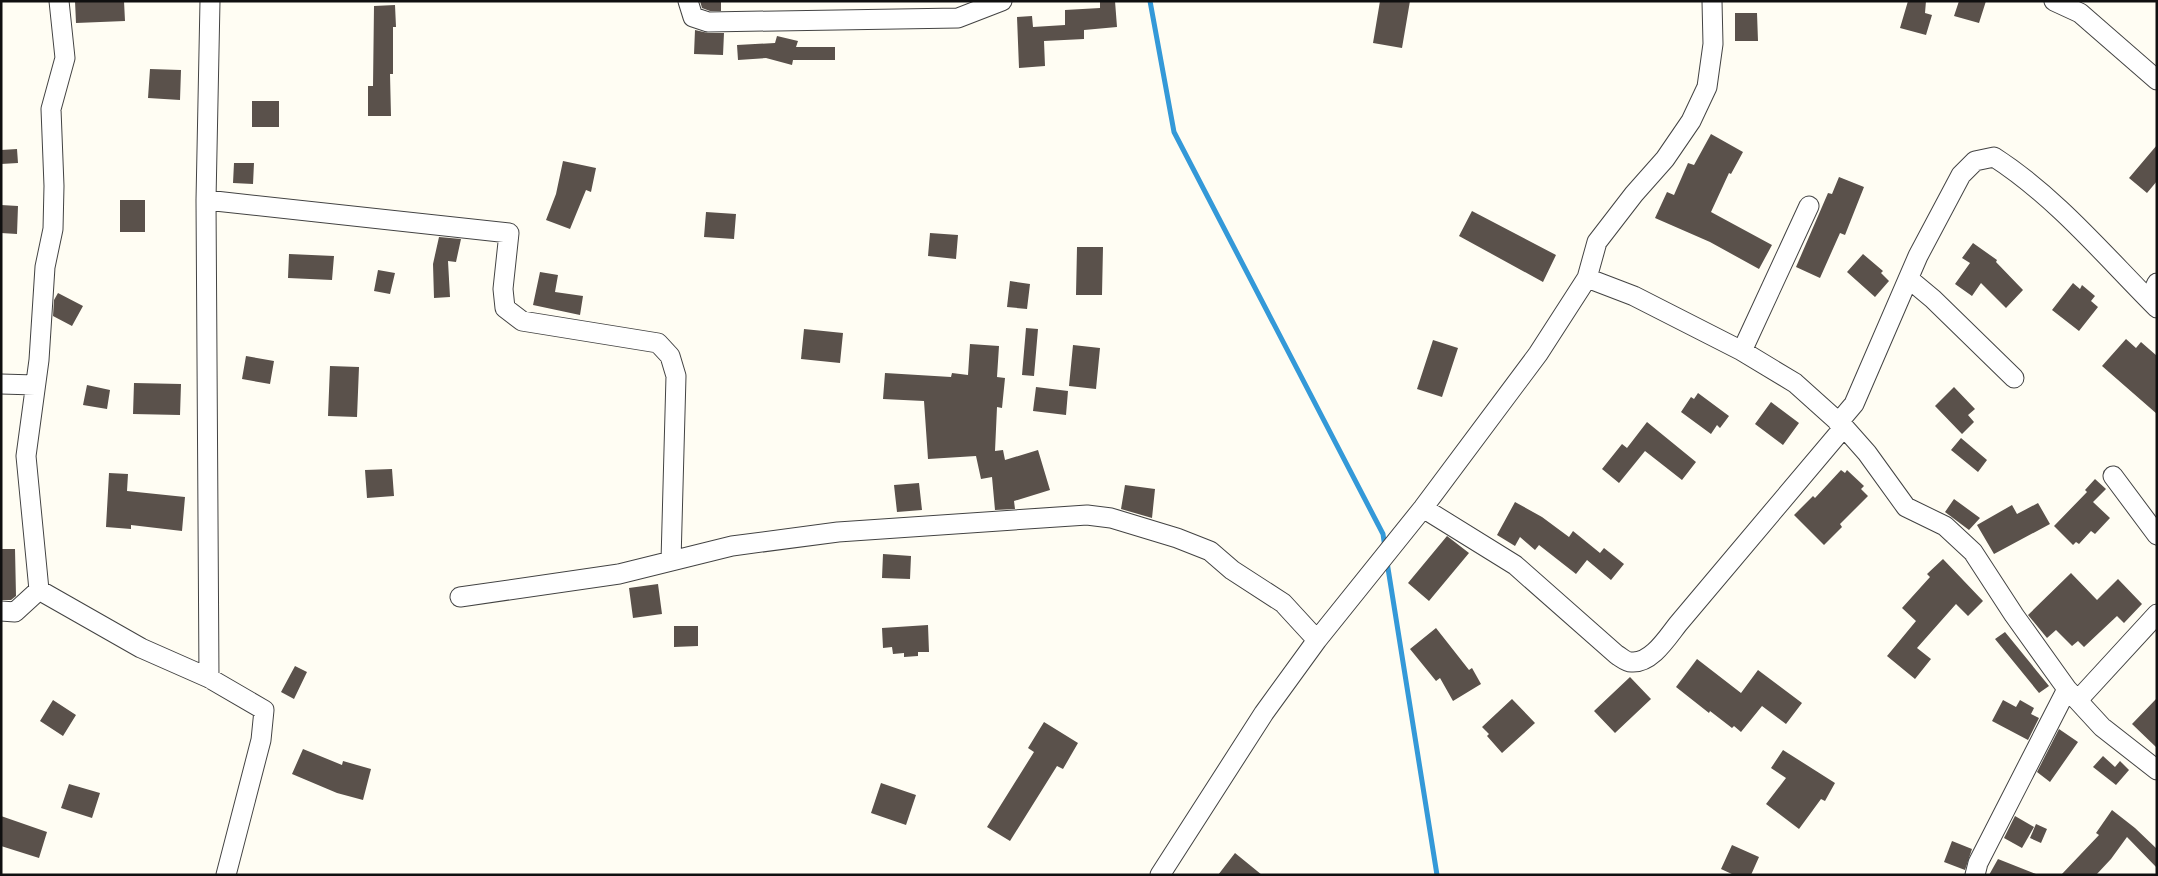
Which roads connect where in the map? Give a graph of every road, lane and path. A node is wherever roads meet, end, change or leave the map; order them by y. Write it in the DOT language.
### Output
graph roads {
  1 [pos="59,1"];
  2 [pos="210,1"];
  3 [pos="688,1"];
  4 [pos="1002,1"];
  5 [pos="2054,1"];
  6 [pos="1709,3"];
  7 [pos="2157,80"];
  8 [pos="206,200"];
  9 [pos="1809,206"];
  10 [pos="1587,278"];
  11 [pos="1909,279"];
  12 [pos="2157,283"];
  13 [pos="2153,304"];
  14 [pos="1742,351"];
  15 [pos="2014,378"];
  16 [pos="1,384"];
  17 [pos="35,385"];
  18 [pos="1841,425"];
  19 [pos="2113,476"];
  20 [pos="1423,508"];
  21 [pos="2157,534"];
  22 [pos="671,561"];
  23 [pos="39,590"];
  24 [pos="460,597"];
  25 [pos="1,611"];
  26 [pos="2157,614"];
  27 [pos="1316,640"];
  28 [pos="209,678"];
  29 [pos="2072,695"];
  30 [pos="2157,770"];
  31 [pos="226,875"];
  32 [pos="1160,875"];
  33 [pos="1975,875"];
  1 -- 17 [label="street"];
  2 -- 8 [label="street"];
  3 -- 4 [label="street"];
  5 -- 7 [label="street"];
  6 -- 10 [label="street"];
  8 -- 22 [label="street"];
  8 -- 28 [label="street"];
  9 -- 14 [label="street"];
  10 -- 14 [label="street"];
  10 -- 20 [label="street"];
  11 -- 13 [label="street"];
  11 -- 15 [label="street"];
  11 -- 18 [label="street"];
  12 -- 13 [label="street"];
  14 -- 18 [label="street"];
  16 -- 17 [label="street"];
  17 -- 23 [label="street"];
  18 -- 20 [label="street"];
  18 -- 29 [label="street"];
  19 -- 21 [label="street"];
  20 -- 27 [label="street"];
  22 -- 24 [label="street"];
  22 -- 27 [label="street"];
  23 -- 25 [label="street"];
  23 -- 28 [label="street"];
  26 -- 29 [label="street"];
  27 -- 32 [label="street"];
  28 -- 31 [label="street"];
  29 -- 30 [label="street"];
  29 -- 33 [label="street"];
}
